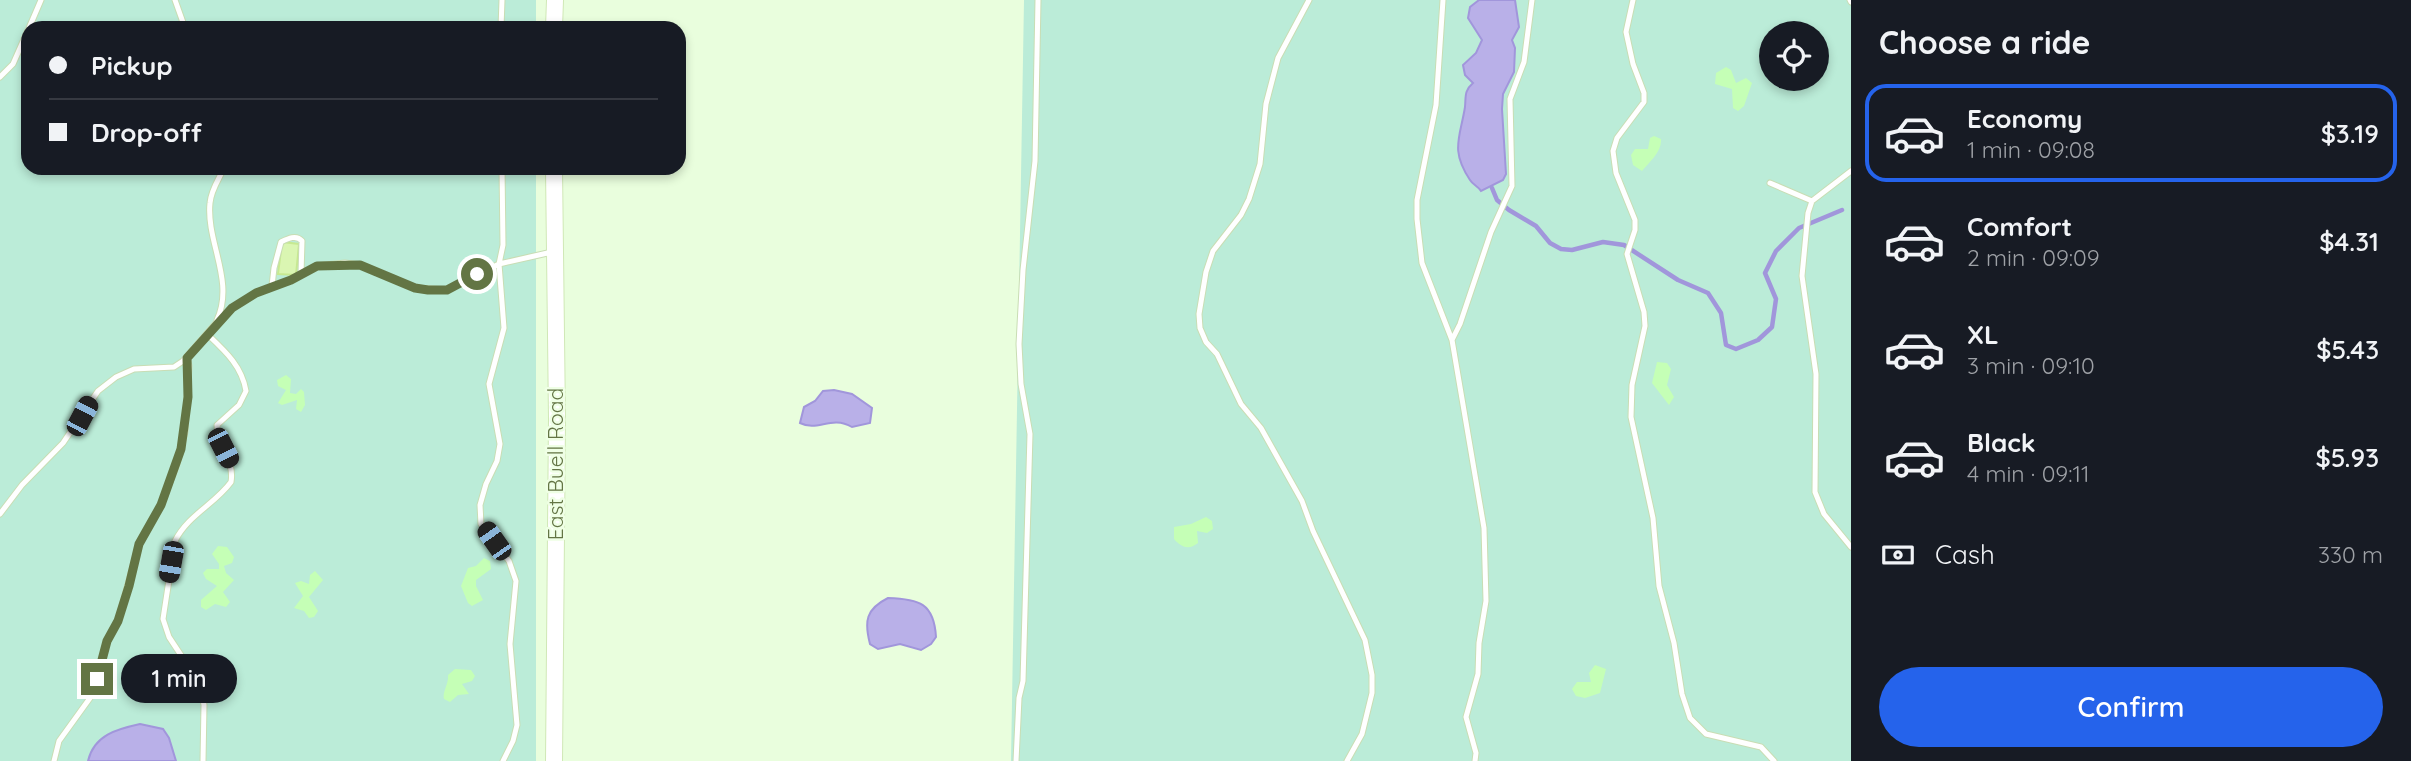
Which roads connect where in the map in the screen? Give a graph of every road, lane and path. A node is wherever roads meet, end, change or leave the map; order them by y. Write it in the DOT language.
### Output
graph roads {
  1 [pos="41,0"];
  2 [pos="175,0"];
  3 [pos="502,0"];
  4 [pos="555,0"];
  5 [pos="1038,0"];
  6 [pos="1309,0"];
  7 [pos="1443,0"];
  8 [pos="1532,0"];
  9 [pos="1633,0"];
  10 [pos="32,21"];
  11 [pos="183,21"];
  12 [pos="501,21"];
  13 [pos="554,21"];
  14 [pos="21,45"];
  15 [pos="0,77"];
  16 [pos="1851,171"];
  17 [pos="221,175"];
  18 [pos="502,175"];
  19 [pos="554,175"];
  20 [pos="1770,183"];
  21 [pos="1812,201"];
  22 [pos="555,252"];
  23 [pos="499,264"];
  24 [pos="301,274"];
  25 [pos="272,286"];
  26 [pos="215,323"];
  27 [pos="207,334"];
  28 [pos="1452,340"];
  29 [pos="187,358"];
  30 [pos="0,514"];
  31 [pos="1851,547"];
  32 [pos="54,761"];
  33 [pos="203,761"];
  34 [pos="503,761"];
  35 [pos="554,761"];
  36 [pos="1016,761"];
  37 [pos="1347,761"];
  38 [pos="1475,761"];
  39 [pos="1774,761"];
  1 -- 10 [label="lane"];
  2 -- 11 [label="lane"];
  3 -- 12 [label="lane"];
  4 -- 13 [label="street"];
  5 -- 36 [label="lane"];
  6 -- 37 [label="lane"];
  7 -- 28 [label="lane"];
  8 -- 28 [label="lane"];
  9 -- 39 [label="lane"];
  14 -- 15 [label="lane"];
  16 -- 21 [label="lane"];
  17 -- 26 [label="lane"];
  18 -- 23 [label="lane"];
  19 -- 22 [label="street, East Buell Road"];
  20 -- 21 [label="lane"];
  21 -- 31 [label="lane"];
  22 -- 23 [label="lane"];
  22 -- 35 [label="street, East Buell Road"];
  23 -- 24 [label="lane"];
  23 -- 34 [label="lane"];
  24 -- 25 [label="lane"];
  24 -- 25 [label="lane"];
  25 -- 26 [label="lane"];
  26 -- 27 [label="lane"];
  27 -- 29 [label="lane"];
  27 -- 33 [label="lane"];
  28 -- 38 [label="lane"];
  29 -- 30 [label="lane"];
  29 -- 32 [label="lane"];
}
